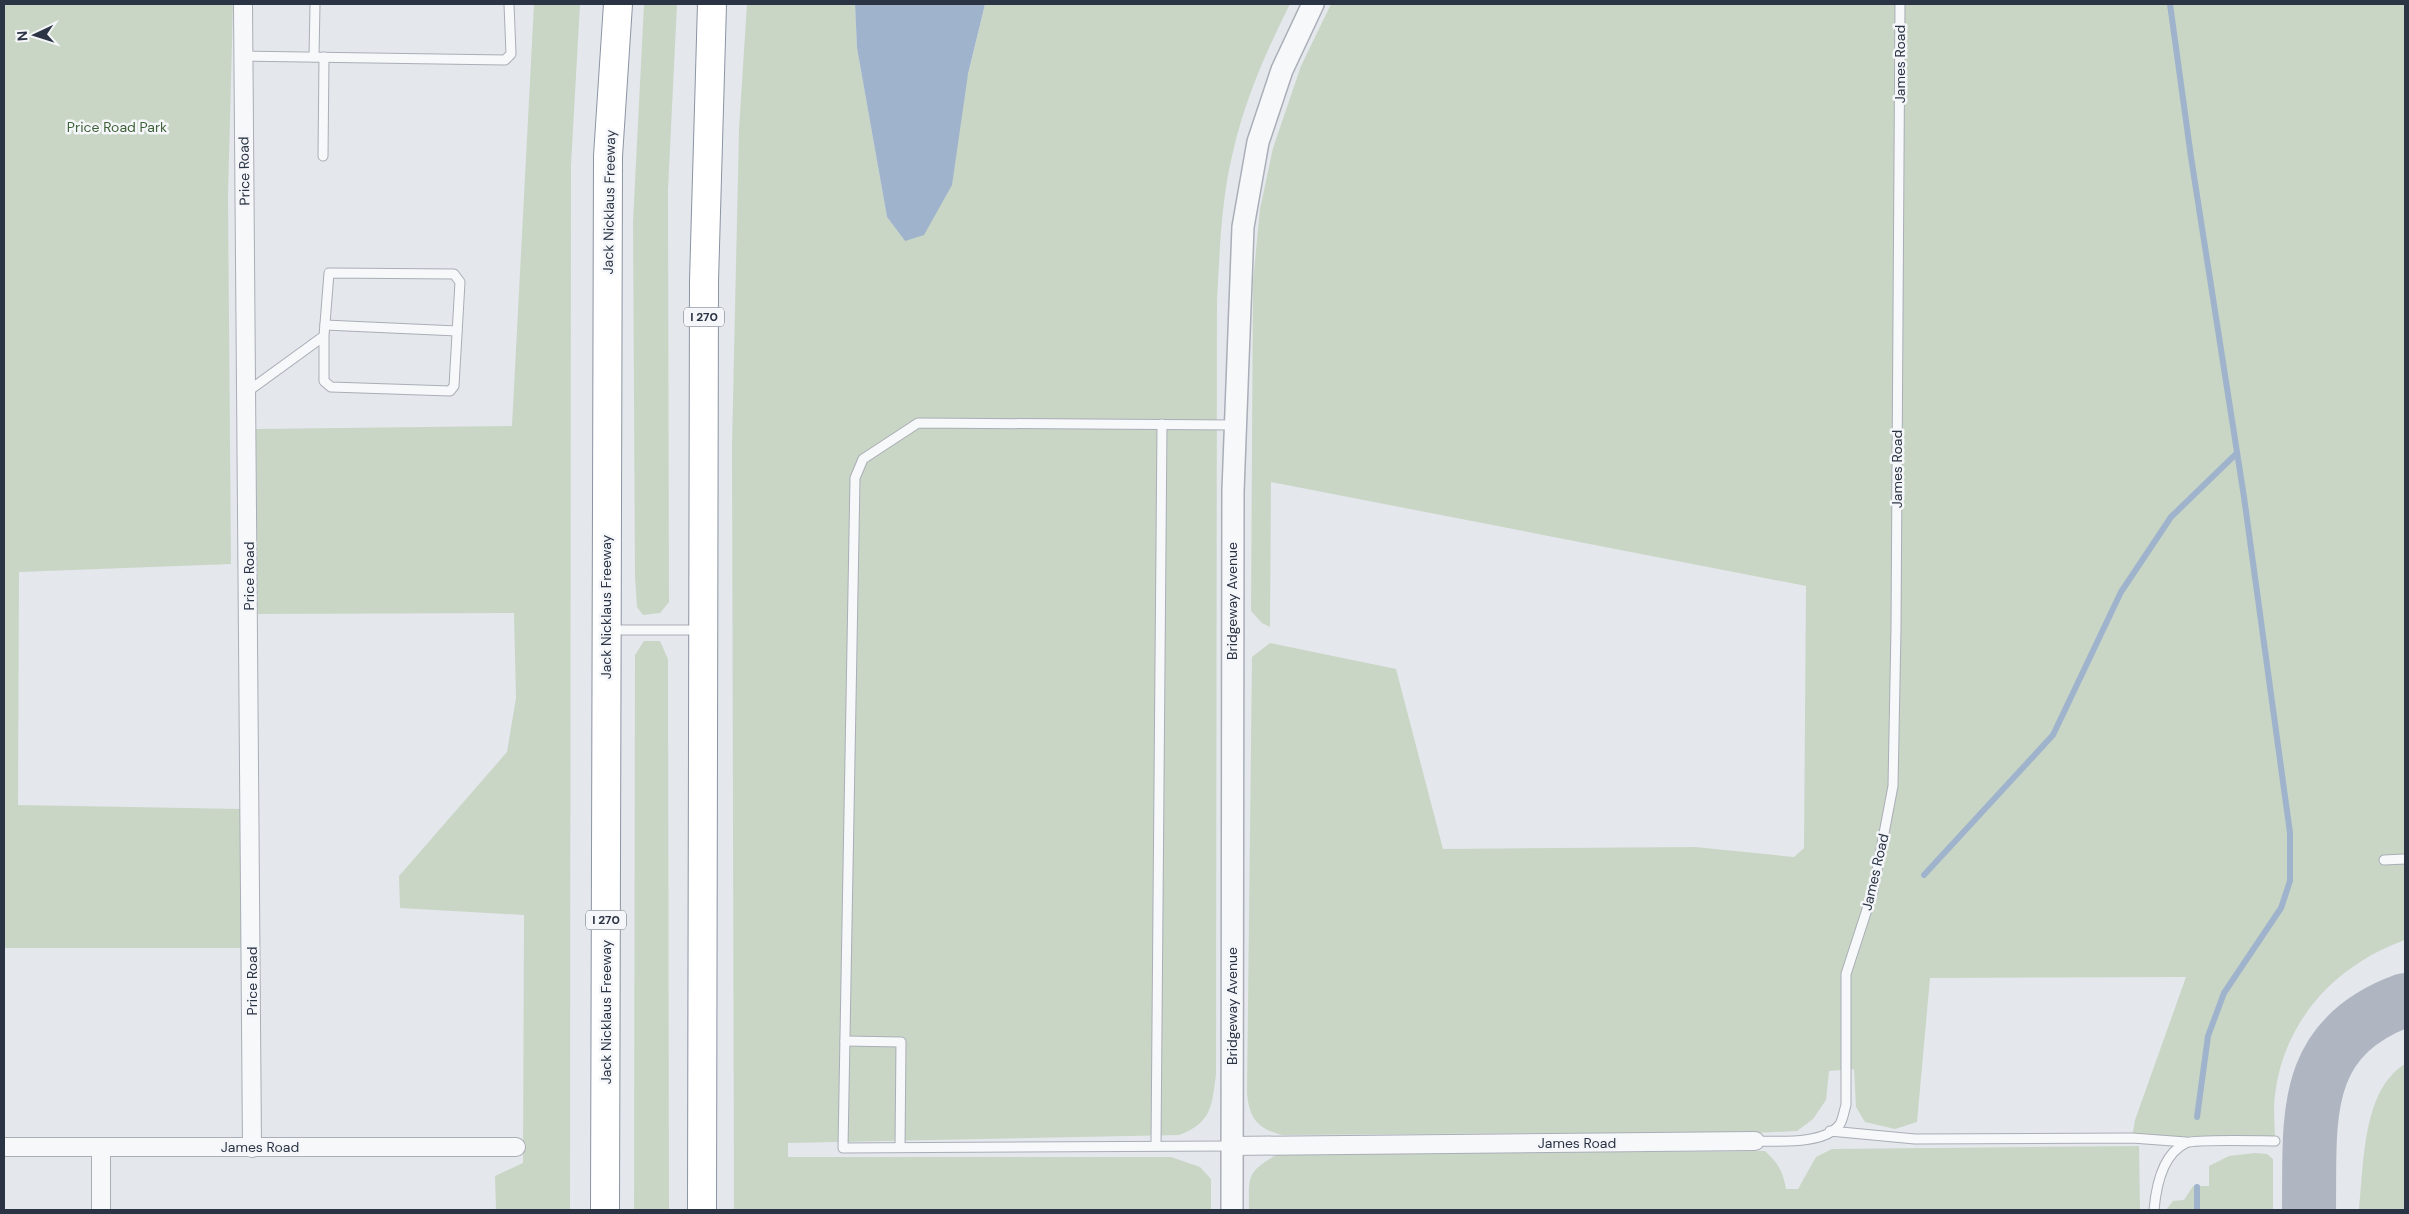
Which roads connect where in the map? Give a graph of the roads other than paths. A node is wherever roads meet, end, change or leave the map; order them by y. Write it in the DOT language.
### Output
graph roads {
  1 [pos="243,4"];
  2 [pos="315,4"];
  3 [pos="509,4"];
  4 [pos="618,4"];
  5 [pos="712,4"];
  6 [pos="1313,4"];
  7 [pos="1900,4"];
  8 [pos="243,56"];
  9 [pos="314,57"];
  10 [pos="324,57"];
  11 [pos="323,156"];
  12 [pos="324,325"];
  13 [pos="457,330"];
  14 [pos="324,336"];
  15 [pos="247,392"];
  16 [pos="1162,424"];
  17 [pos="1235,424"];
  18 [pos="606,630"];
  19 [pos="703,630"];
  20 [pos="2384,860"];
  21 [pos="2405,860"];
  22 [pos="845,1041"];
  23 [pos="1830,1131"];
  24 [pos="1755,1141"];
  25 [pos="2275,1141"];
  26 [pos="2186,1142"];
  27 [pos="1156,1146"];
  28 [pos="1232,1146"];
  29 [pos="4,1147"];
  30 [pos="516,1147"];
  31 [pos="900,1147"];
  32 [pos="101,1148"];
  33 [pos="252,1148"];
  34 [pos="101,1210"];
  35 [pos="605,1210"];
  36 [pos="702,1210"];
  37 [pos="1232,1210"];
  38 [pos="2154,1210"];
  1 -- 8 [label="street, Price Road"];
  2 -- 9 [label="lane"];
  3 -- 10 [label="lane"];
  4 -- 18 [label="highway, Jack Nicklaus Freeway / I 270"];
  5 -- 19 [label="highway, I 270"];
  6 -- 17 [label="street, Bridgeway Avenue"];
  7 -- 23 [label="lane, James Road"];
  8 -- 9 [label="lane"];
  8 -- 15 [label="street, Price Road"];
  9 -- 10 [label="lane"];
  10 -- 11 [label="lane"];
  12 -- 13 [label="lane"];
  12 -- 13 [label="lane"];
  12 -- 14 [label="lane"];
  13 -- 14 [label="lane"];
  14 -- 15 [label="lane"];
  15 -- 33 [label="street, Price Road"];
  16 -- 17 [label="lane"];
  16 -- 22 [label="lane"];
  16 -- 27 [label="lane"];
  17 -- 28 [label="street, Bridgeway Avenue"];
  18 -- 19 [label="lane"];
  18 -- 35 [label="highway, Jack Nicklaus Freeway / I 270"];
  19 -- 36 [label="highway, I 270"];
  20 -- 21 [label="lane"];
  22 -- 31 [label="lane"];
  22 -- 31 [label="lane"];
  23 -- 24 [label="lane, James Road"];
  23 -- 26 [label="lane"];
  24 -- 28 [label="street, James Road"];
  25 -- 26 [label="lane"];
  26 -- 38 [label="lane"];
  27 -- 28 [label="lane"];
  27 -- 31 [label="lane"];
  28 -- 37 [label="street, Bridgeway Avenue"];
  29 -- 32 [label="street, James Road"];
  30 -- 33 [label="street, James Road"];
  32 -- 33 [label="street, James Road"];
  32 -- 34 [label="street"];
}
